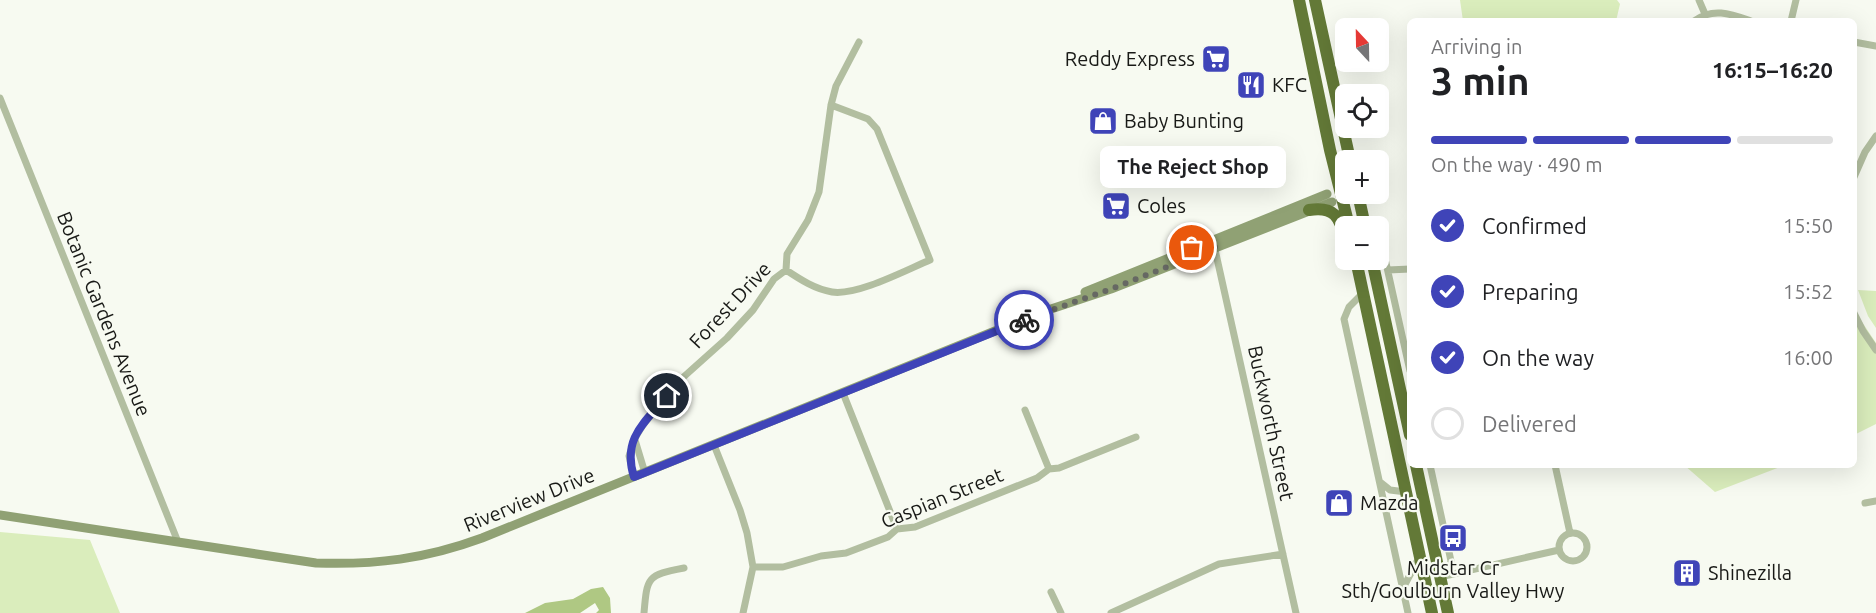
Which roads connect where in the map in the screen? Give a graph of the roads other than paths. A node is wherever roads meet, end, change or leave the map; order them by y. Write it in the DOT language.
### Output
graph roads {
  1 [pos="1299,0"];
  2 [pos="1315,0"];
  3 [pos="1699,0"];
  4 [pos="1796,0"];
  5 [pos="1705,14"];
  6 [pos="1699,18"];
  7 [pos="1740,18"];
  8 [pos="1792,18"];
  9 [pos="859,42"];
  10 [pos="1857,43"];
  11 [pos="1876,46"];
  12 [pos="1331,76"];
  13 [pos="0,98"];
  14 [pos="831,105"];
  15 [pos="1876,136"];
  16 [pos="1344,150"];
  17 [pos="1348,150"];
  18 [pos="1857,160"];
  19 [pos="1335,174"];
  20 [pos="1335,196"];
  21 [pos="1335,196"];
  22 [pos="1309,210"];
  23 [pos="1336,216"];
  24 [pos="1214,244"];
  25 [pos="1407,269"];
  26 [pos="786,270"];
  27 [pos="1352,270"];
  28 [pos="1358,270"];
  29 [pos="1374,270"];
  30 [pos="1388,270"];
  31 [pos="1389,270"];
  32 [pos="1363,292"];
  33 [pos="1857,319"];
  34 [pos="1876,350"];
  35 [pos="1407,357"];
  36 [pos="843,393"];
  37 [pos="1025,410"];
  38 [pos="1407,421"];
  39 [pos="1136,437"];
  40 [pos="635,438"];
  41 [pos="714,445"];
  42 [pos="1417,468"];
  43 [pos="1431,468"];
  44 [pos="1557,468"];
  45 [pos="1049,469"];
  46 [pos="645,473"];
  47 [pos="634,477"];
  48 [pos="1380,482"];
  49 [pos="1420,484"];
  50 [pos="1406,492"];
  51 [pos="1424,498"];
  52 [pos="1876,501"];
  53 [pos="1865,503"];
  54 [pos="1409,507"];
  55 [pos="0,514"];
  56 [pos="897,529"];
  57 [pos="1570,533"];
  58 [pos="178,542"];
  59 [pos="1559,550"];
  60 [pos="1282,554"];
  61 [pos="1420,556"];
  62 [pos="753,567"];
  63 [pos="684,568"];
  64 [pos="1444,576"];
  65 [pos="1403,588"];
  66 [pos="1051,592"];
  67 [pos="644,613"];
  68 [pos="743,613"];
  69 [pos="1061,613"];
  70 [pos="1111,613"];
  71 [pos="1296,613"];
  72 [pos="1408,613"];
  73 [pos="1432,613"];
  74 [pos="1448,613"];
  1 -- 19 [label="highway"];
  2 -- 12 [label="highway"];
  3 -- 5 [label="street"];
  4 -- 8 [label="street"];
  5 -- 6 [label="street"];
  5 -- 7 [label="street"];
  9 -- 14 [label="street, Forest Drive"];
  10 -- 11 [label="street"];
  12 -- 16 [label="highway"];
  12 -- 17 [label="highway"];
  13 -- 58 [label="street, Botanic Gardens Avenue"];
  14 -- 26 [label="street, Forest Drive"];
  14 -- 26 [label="street"];
  15 -- 18 [label="street"];
  20 -- 22 [label="street, Riverview Drive"];
  21 -- 24 [label="street, Riverview Drive"];
  22 -- 23 [label="highway"];
  22 -- 24 [label="street, Riverview Drive"];
  24 -- 36 [label="street, Riverview Drive"];
  24 -- 60 [label="street, Buckworth Street"];
  25 -- 31 [label="street"];
  26 -- 40 [label="street, Forest Drive"];
  27 -- 32 [label="highway"];
  28 -- 32 [label="highway"];
  29 -- 38 [label="highway"];
  30 -- 35 [label="street"];
  32 -- 48 [label="street"];
  32 -- 50 [label="highway"];
  33 -- 34 [label="street"];
  36 -- 41 [label="street, Riverview Drive"];
  36 -- 56 [label="street"];
  37 -- 45 [label="street"];
  39 -- 45 [label="street, Caspian Street"];
  40 -- 46 [label="street"];
  40 -- 47 [label="street, Forest Drive"];
  41 -- 46 [label="street, Riverview Drive"];
  41 -- 62 [label="street"];
  42 -- 49 [label="highway"];
  43 -- 64 [label="street"];
  44 -- 57 [label="street"];
  45 -- 56 [label="street, Caspian Street"];
  46 -- 47 [label="street, Riverview Drive"];
  47 -- 58 [label="street, Riverview Drive"];
  48 -- 50 [label="street"];
  48 -- 65 [label="street"];
  49 -- 50 [label="highway"];
  49 -- 51 [label="highway"];
  50 -- 54 [label="highway"];
  51 -- 54 [label="highway"];
  51 -- 64 [label="highway"];
  52 -- 53 [label="street"];
  54 -- 61 [label="highway"];
  55 -- 58 [label="street, Riverview Drive"];
  56 -- 62 [label="street, Caspian Street"];
  57 -- 59 [label="street"];
  57 -- 59 [label="street"];
  59 -- 64 [label="street"];
  60 -- 70 [label="street"];
  60 -- 71 [label="street, Buckworth Street"];
  61 -- 65 [label="street"];
  61 -- 73 [label="highway"];
  62 -- 68 [label="street"];
  63 -- 67 [label="street"];
  64 -- 74 [label="highway"];
  65 -- 72 [label="street"];
  66 -- 69 [label="street"];
}
